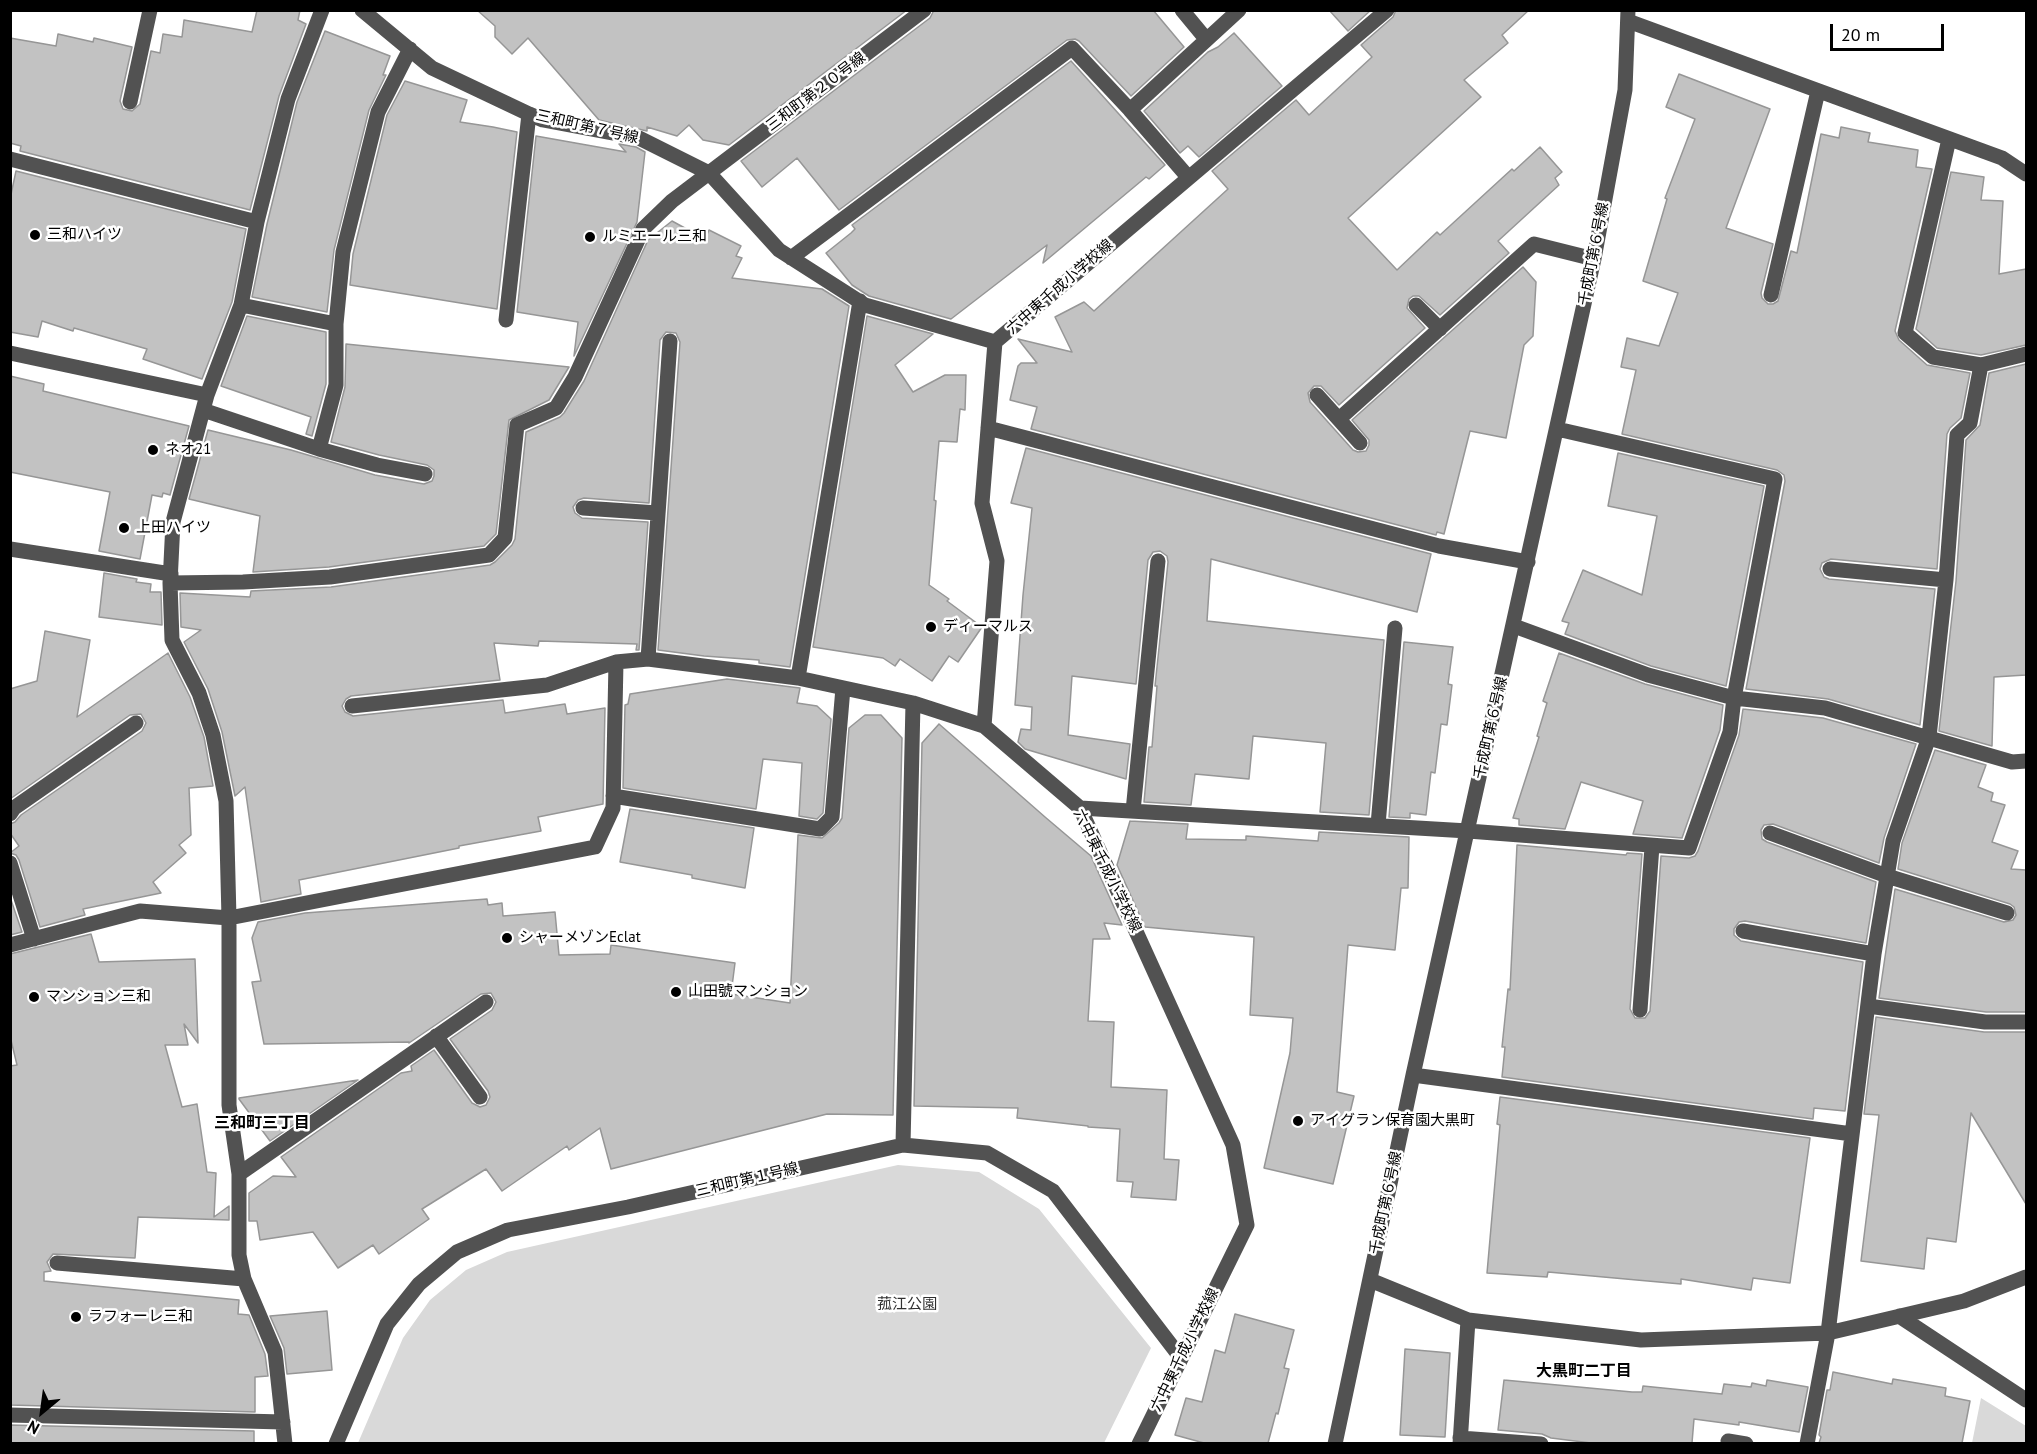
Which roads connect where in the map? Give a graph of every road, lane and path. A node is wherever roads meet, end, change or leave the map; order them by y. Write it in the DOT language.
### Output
graph roads {
  1 [pos="150,10"];
  2 [pos="322,10"];
  3 [pos="362,10"];
  4 [pos="924,10"];
  5 [pos="1182,10"];
  6 [pos="1239,10"];
  7 [pos="1387,10"];
  8 [pos="1628,16"];
  9 [pos="1206,39"];
  10 [pos="410,49"];
  11 [pos="1818,92"];
  12 [pos="130,102"];
  13 [pos="1130,110"];
  14 [pos="529,114"];
  15 [pos="1949,139"];
  16 [pos="10,159"];
  17 [pos="709,173"];
  18 [pos="2026,174"];
  19 [pos="1188,177"];
  20 [pos="257,222"];
  21 [pos="792,258"];
  22 [pos="1594,259"];
  23 [pos="1771,295"];
  24 [pos="860,301"];
  25 [pos="241,305"];
  26 [pos="1416,305"];
  27 [pos="506,320"];
  28 [pos="336,324"];
  29 [pos="1440,328"];
  30 [pos="670,341"];
  31 [pos="995,342"];
  32 [pos="10,353"];
  33 [pos="2026,354"];
  34 [pos="1981,364"];
  35 [pos="1317,395"];
  36 [pos="205,402"];
  37 [pos="1339,419"];
  38 [pos="988,428"];
  39 [pos="1557,429"];
  40 [pos="1360,443"];
  41 [pos="319,449"];
  42 [pos="425,474"];
  43 [pos="583,508"];
  44 [pos="658,513"];
  45 [pos="10,549"];
  46 [pos="1158,561"];
  47 [pos="1528,562"];
  48 [pos="1830,569"];
  49 [pos="170,578"];
  50 [pos="1946,580"];
  51 [pos="1514,626"];
  52 [pos="1395,628"];
  53 [pos="648,659"];
  54 [pos="616,662"];
  55 [pos="798,678"];
  56 [pos="843,688"];
  57 [pos="1734,698"];
  58 [pos="913,703"];
  59 [pos="352,706"];
  60 [pos="136,723"];
  61 [pos="984,726"];
  62 [pos="1929,737"];
  63 [pos="2026,761"];
  64 [pos="613,796"];
  65 [pos="1080,808"];
  66 [pos="1133,811"];
  67 [pos="10,814"];
  68 [pos="1378,825"];
  69 [pos="1468,831"];
  70 [pos="1770,833"];
  71 [pos="1652,846"];
  72 [pos="10,863"];
  73 [pos="1887,876"];
  74 [pos="2007,913"];
  75 [pos="229,918"];
  76 [pos="1743,931"];
  77 [pos="34,939"];
  78 [pos="10,945"];
  79 [pos="1874,954"];
  80 [pos="486,1002"];
  81 [pos="1868,1006"];
  82 [pos="1640,1010"];
  83 [pos="2026,1022"];
  84 [pos="436,1036"];
  85 [pos="1413,1075"];
  86 [pos="480,1097"];
  87 [pos="1852,1134"];
  88 [pos="903,1145"];
  89 [pos="239,1174"];
  90 [pos="57,1263"];
  91 [pos="2026,1277"];
  92 [pos="244,1279"];
  93 [pos="1370,1280"];
  94 [pos="1899,1316"];
  95 [pos="1468,1320"];
  96 [pos="1828,1333"];
  97 [pos="1180,1358"];
  98 [pos="2026,1400"];
  99 [pos="10,1415"];
  100 [pos="283,1422"];
  101 [pos="1460,1441"];
  102 [pos="1728,1441"];
  103 [pos="285,1443"];
  104 [pos="336,1443"];
  105 [pos="1139,1443"];
  106 [pos="1335,1443"];
  107 [pos="1540,1443"];
  108 [pos="1746,1443"];
  109 [pos="1807,1443"];
  1 -- 12 [label="street"];
  2 -- 20 [label="street"];
  3 -- 10 [label="street, 三和町第７号線"];
  4 -- 17 [label="street, 三和町第２０号線"];
  5 -- 9 [label="street"];
  6 -- 9 [label="street"];
  7 -- 19 [label="street, 六中東千成小学校線"];
  8 -- 11 [label="street"];
  8 -- 22 [label="street, 千成町第６号線"];
  9 -- 13 [label="street"];
  10 -- 14 [label="street, 三和町第７号線"];
  10 -- 28 [label="street"];
  11 -- 15 [label="street"];
  11 -- 23 [label="street"];
  13 -- 19 [label="street"];
  13 -- 21 [label="street"];
  14 -- 17 [label="street, 三和町第７号線"];
  14 -- 27 [label="street"];
  15 -- 18 [label="street"];
  15 -- 34 [label="street"];
  16 -- 20 [label="street"];
  17 -- 21 [label="street, 三和町第７号線"];
  17 -- 49 [label="street, 三和町第２０号線"];
  19 -- 31 [label="street, 六中東千成小学校線"];
  20 -- 25 [label="street"];
  21 -- 24 [label="street, 三和町第７号線"];
  22 -- 29 [label="street"];
  22 -- 39 [label="street, 千成町第６号線"];
  24 -- 31 [label="street, 三和町第７号線"];
  24 -- 55 [label="street"];
  25 -- 28 [label="street"];
  25 -- 36 [label="street"];
  26 -- 29 [label="street"];
  28 -- 41 [label="street"];
  29 -- 37 [label="street"];
  30 -- 44 [label="street"];
  31 -- 38 [label="street, 六中東千成小学校線"];
  32 -- 36 [label="street"];
  33 -- 34 [label="street"];
  34 -- 50 [label="street"];
  35 -- 37 [label="street"];
  36 -- 41 [label="street"];
  36 -- 49 [label="street"];
  37 -- 40 [label="street"];
  38 -- 47 [label="street"];
  38 -- 61 [label="street, 六中東千成小学校線"];
  39 -- 47 [label="street, 千成町第６号線"];
  39 -- 57 [label="street"];
  41 -- 42 [label="street"];
  43 -- 44 [label="street"];
  44 -- 53 [label="street"];
  45 -- 49 [label="street"];
  46 -- 66 [label="street"];
  47 -- 51 [label="street, 千成町第６号線"];
  48 -- 50 [label="street"];
  49 -- 75 [label="street"];
  50 -- 62 [label="street"];
  51 -- 57 [label="street"];
  51 -- 69 [label="street, 千成町第６号線"];
  52 -- 68 [label="street"];
  53 -- 54 [label="street"];
  53 -- 55 [label="street"];
  54 -- 59 [label="street"];
  54 -- 64 [label="street"];
  55 -- 56 [label="street"];
  56 -- 58 [label="street"];
  56 -- 64 [label="street"];
  57 -- 62 [label="street"];
  57 -- 71 [label="street"];
  58 -- 61 [label="street"];
  58 -- 88 [label="street"];
  60 -- 67 [label="street"];
  61 -- 65 [label="street, 六中東千成小学校線"];
  62 -- 63 [label="street"];
  62 -- 73 [label="street"];
  64 -- 75 [label="street"];
  65 -- 66 [label="street"];
  65 -- 97 [label="street, 六中東千成小学校線"];
  66 -- 68 [label="street"];
  68 -- 69 [label="street"];
  69 -- 71 [label="street"];
  69 -- 85 [label="street, 千成町第６号線"];
  70 -- 73 [label="street"];
  71 -- 82 [label="street"];
  72 -- 77 [label="street"];
  73 -- 74 [label="street"];
  73 -- 79 [label="street"];
  75 -- 77 [label="street"];
  75 -- 89 [label="street"];
  76 -- 79 [label="street"];
  77 -- 78 [label="street"];
  79 -- 81 [label="street"];
  80 -- 84 [label="street"];
  81 -- 83 [label="street"];
  81 -- 87 [label="street"];
  84 -- 86 [label="street"];
  84 -- 89 [label="street"];
  85 -- 87 [label="street"];
  85 -- 93 [label="street, 千成町第６号線"];
  87 -- 96 [label="street"];
  88 -- 97 [label="street, 三和町第１号線"];
  88 -- 104 [label="street, 三和町第１号線"];
  89 -- 92 [label="street"];
  90 -- 92 [label="street"];
  91 -- 94 [label="street"];
  92 -- 100 [label="street"];
  93 -- 95 [label="street"];
  93 -- 106 [label="street, 千成町第６号線"];
  94 -- 96 [label="street"];
  94 -- 98 [label="street"];
  95 -- 96 [label="street"];
  95 -- 101 [label="street"];
  96 -- 109 [label="street"];
  97 -- 105 [label="street, 六中東千成小学校線"];
  99 -- 100 [label="street"];
  100 -- 103 [label="street"];
  101 -- 107 [label="street"];
  102 -- 108 [label="street"];
}
